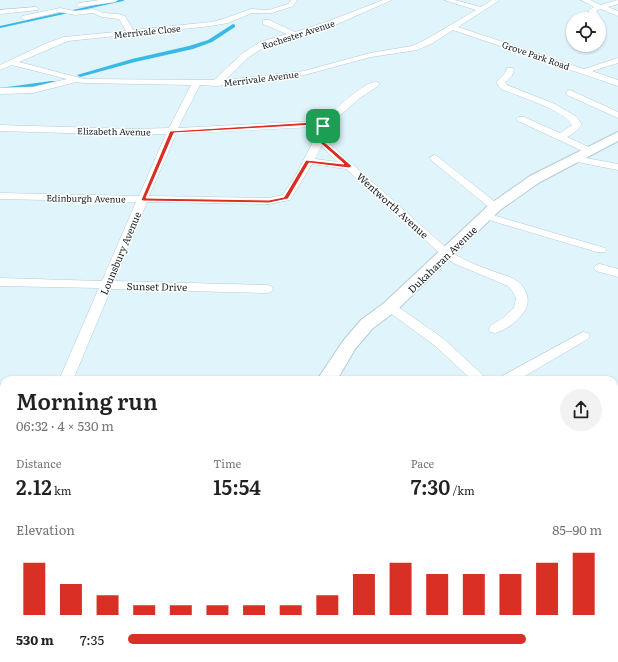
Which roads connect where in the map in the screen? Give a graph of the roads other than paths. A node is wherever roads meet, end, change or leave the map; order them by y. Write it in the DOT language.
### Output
graph roads {
  1 [pos="115,0"];
  2 [pos="294,0"];
  3 [pos="389,0"];
  4 [pos="447,0"];
  5 [pos="497,0"];
  6 [pos="584,0"];
  7 [pos="618,2"];
  8 [pos="601,7"];
  9 [pos="56,9"];
  10 [pos="482,9"];
  11 [pos="0,12"];
  12 [pos="593,12"];
  13 [pos="618,14"];
  14 [pos="25,18"];
  15 [pos="266,22"];
  16 [pos="454,28"];
  17 [pos="130,32"];
  18 [pos="293,34"];
  19 [pos="618,60"];
  20 [pos="12,63"];
  21 [pos="0,68"];
  22 [pos="510,70"];
  23 [pos="585,71"];
  24 [pos="75,79"];
  25 [pos="216,83"];
  26 [pos="618,83"];
  27 [pos="196,84"];
  28 [pos="375,84"];
  29 [pos="0,91"];
  30 [pos="570,93"];
  31 [pos="618,115"];
  32 [pos="521,119"];
  33 [pos="323,126"];
  34 [pos="0,128"];
  35 [pos="172,132"];
  36 [pos="618,136"];
  37 [pos="560,137"];
  38 [pos="320,140"];
  39 [pos="590,151"];
  40 [pos="434,158"];
  41 [pos="576,159"];
  42 [pos="308,161"];
  43 [pos="349,166"];
  44 [pos="618,167"];
  45 [pos="0,196"];
  46 [pos="143,200"];
  47 [pos="490,211"];
  48 [pos="601,250"];
  49 [pos="447,254"];
  50 [pos="600,268"];
  51 [pos="618,273"];
  52 [pos="0,282"];
  53 [pos="106,285"];
  54 [pos="267,289"];
  55 [pos="390,308"];
  56 [pos="495,329"];
  57 [pos="583,336"];
  58 [pos="68,376"];
  59 [pos="330,376"];
  60 [pos="477,376"];
  61 [pos="514,376"];
  1 -- 9 [label="street"];
  2 -- 17 [label="street, Merrivale Close"];
  3 -- 18 [label="street, Rochester Avenue"];
  4 -- 10 [label="street"];
  5 -- 10 [label="street, Merrivale Avenue"];
  6 -- 8 [label="street"];
  7 -- 8 [label="street"];
  8 -- 12 [label="street"];
  8 -- 13 [label="street"];
  9 -- 11 [label="street"];
  9 -- 14 [label="street"];
  9 -- 17 [label="street"];
  10 -- 16 [label="street, Merrivale Avenue"];
  15 -- 18 [label="street"];
  16 -- 23 [label="street, Grove Park Road"];
  16 -- 25 [label="street, Merrivale Avenue"];
  17 -- 20 [label="street, Merrivale Close"];
  18 -- 25 [label="street, Rochester Avenue"];
  19 -- 23 [label="street"];
  20 -- 21 [label="street, Merrivale Close"];
  20 -- 24 [label="street, Merrivale Avenue"];
  22 -- 37 [label="street"];
  23 -- 26 [label="street, Grove Park Road"];
  24 -- 27 [label="street, Merrivale Avenue"];
  24 -- 29 [label="street"];
  25 -- 27 [label="street, Merrivale Avenue"];
  27 -- 35 [label="street, Lounsbury Avenue"];
  28 -- 33 [label="street"];
  30 -- 31 [label="street"];
  32 -- 37 [label="street"];
  33 -- 35 [label="street, Elizabeth Avenue"];
  33 -- 38 [label="street, Edinburgh Avenue"];
  34 -- 35 [label="street, Elizabeth Avenue"];
  35 -- 46 [label="street, Lounsbury Avenue"];
  36 -- 39 [label="street, Dukaharan Avenue"];
  37 -- 39 [label="street"];
  38 -- 42 [label="street, Edinburgh Avenue"];
  38 -- 43 [label="street, Wentworth Avenue"];
  39 -- 41 [label="street, Dukaharan Avenue"];
  40 -- 47 [label="street"];
  41 -- 44 [label="street"];
  41 -- 47 [label="street, Dukaharan Avenue"];
  42 -- 43 [label="street"];
  42 -- 46 [label="street, Edinburgh Avenue"];
  43 -- 49 [label="street, Wentworth Avenue"];
  45 -- 46 [label="street, Edinburgh Avenue"];
  46 -- 53 [label="street, Lounsbury Avenue"];
  47 -- 48 [label="street"];
  47 -- 49 [label="street, Dukaharan Avenue"];
  49 -- 55 [label="street, Dukaharan Avenue"];
  49 -- 56 [label="street, Wentworth Avenue"];
  50 -- 51 [label="street"];
  52 -- 53 [label="street, Sunset Drive"];
  53 -- 54 [label="street, Sunset Drive"];
  53 -- 58 [label="street, Lounsbury Avenue"];
  55 -- 59 [label="street, Dukaharan Avenue"];
  55 -- 60 [label="street"];
  57 -- 61 [label="street"];
}
